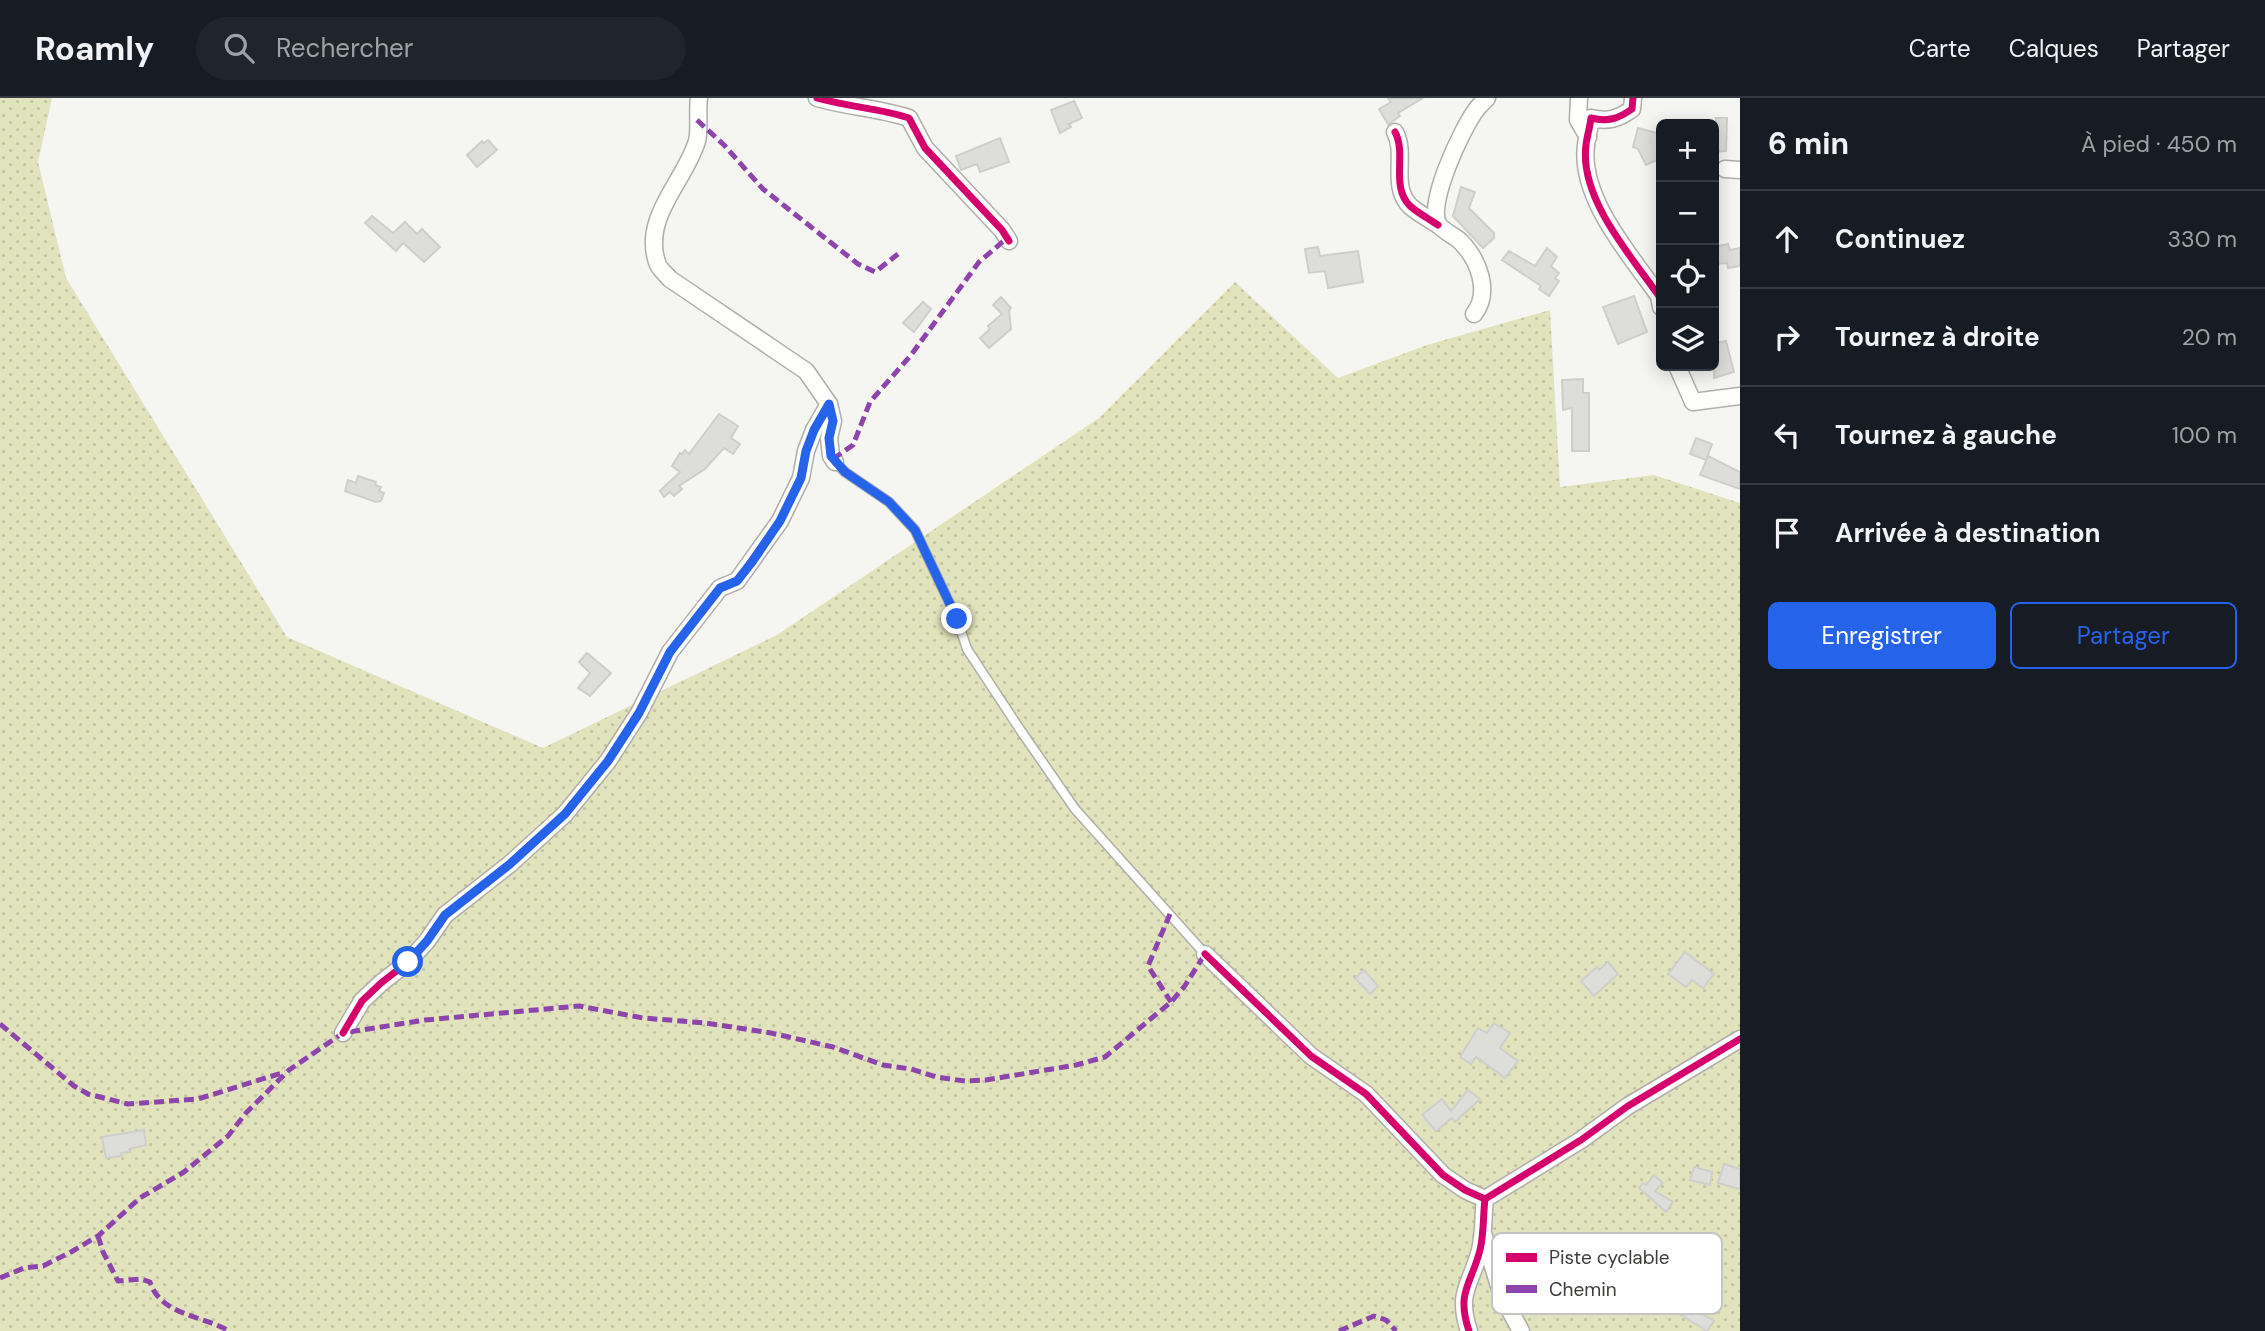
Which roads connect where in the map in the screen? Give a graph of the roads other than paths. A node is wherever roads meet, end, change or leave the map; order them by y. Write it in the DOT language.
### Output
graph roads {
  1 [pos="699,98"];
  2 [pos="817,98"];
  3 [pos="1487,98"];
  4 [pos="1579,98"];
  5 [pos="1633,98"];
  6 [pos="1395,132"];
  7 [pos="1588,137"];
  8 [pos="1438,225"];
  9 [pos="1009,241"];
  10 [pos="1656,292"];
  11 [pos="1474,314"];
  12 [pos="1679,371"];
  13 [pos="1740,396"];
  14 [pos="829,404"];
  15 [pos="835,462"];
  16 [pos="1205,954"];
  17 [pos="343,1033"];
  18 [pos="1740,1040"];
  19 [pos="1485,1199"];
  20 [pos="1482,1235"];
  21 [pos="1492,1261"];
  22 [pos="1512,1314"];
  23 [pos="1469,1331"];
  24 [pos="1521,1331"];
  1 -- 14 [label="street"];
  2 -- 9 [label="street"];
  3 -- 8 [label="street"];
  4 -- 7 [label="street"];
  5 -- 7 [label="street"];
  6 -- 8 [label="street"];
  7 -- 10 [label="street"];
  8 -- 11 [label="street"];
  12 -- 13 [label="street"];
  14 -- 15 [label="street"];
  14 -- 17 [label="street"];
  15 -- 16 [label="lane"];
  16 -- 19 [label="street"];
  18 -- 19 [label="street"];
  19 -- 20 [label="street"];
  20 -- 21 [label="street"];
  20 -- 23 [label="street"];
  22 -- 24 [label="street"];
}
